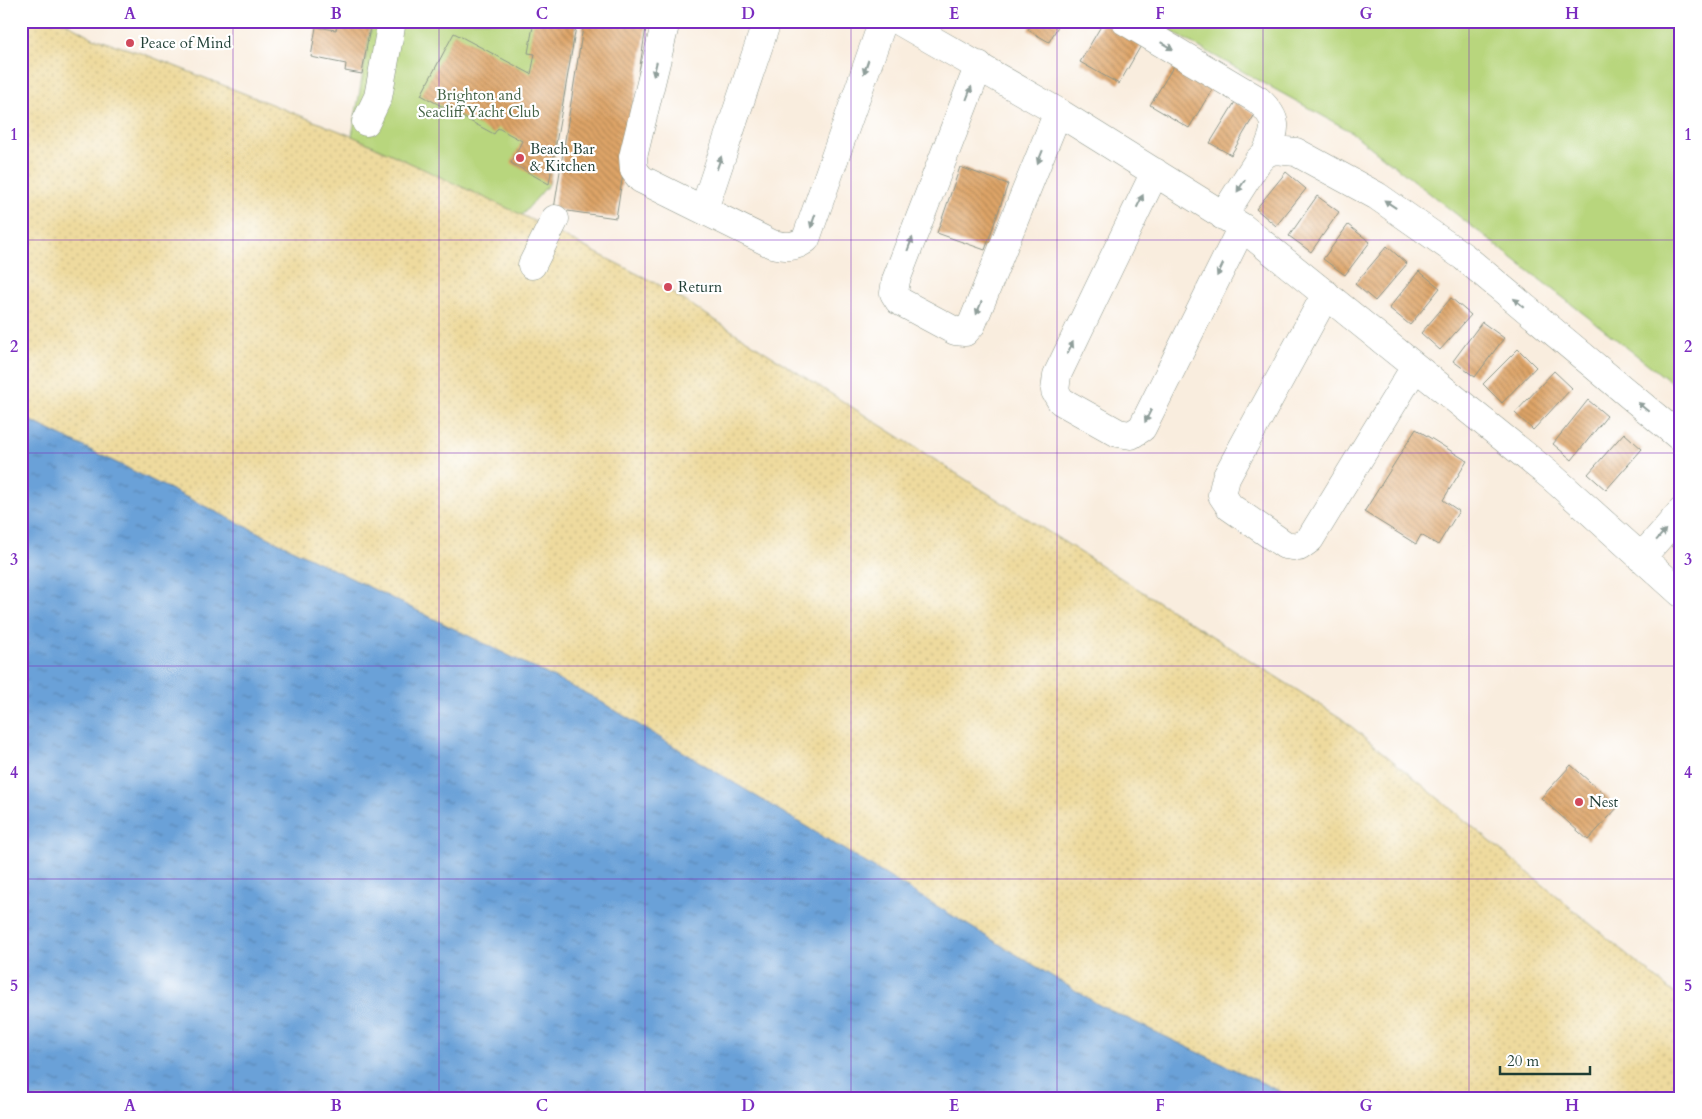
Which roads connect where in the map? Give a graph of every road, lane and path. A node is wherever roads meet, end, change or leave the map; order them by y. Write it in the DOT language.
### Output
graph roads {
  1 [pos="392,21"];
  2 [pos="666,21"];
  3 [pos="768,21"];
  4 [pos="883,21"];
  5 [pos="899,21"];
  6 [pos="1125,21"];
  7 [pos="979,65"];
  8 [pos="1058,112"];
  9 [pos="366,122"];
  10 [pos="1266,153"];
  11 [pos="1154,172"];
  12 [pos="704,209"];
  13 [pos="555,219"];
  14 [pos="1232,221"];
  15 [pos="532,265"];
  16 [pos="1326,294"];
  17 [pos="1415,367"];
  18 [pos="1681,438"];
  19 [pos="1681,512"];
  20 [pos="1641,558"];
  21 [pos="1681,593"];
  1 -- 9 [label="lane"];
  2 -- 12 [label="lane, one-way"];
  12 -- 3 [label="lane, one-way"];
  4 -- 12 [label="lane, one-way"];
  5 -- 7 [label="lane"];
  6 -- 10 [label="lane, one-way"];
  7 -- 8 [label="lane"];
  8 -- 7 [label="lane, one-way"];
  8 -- 11 [label="lane"];
  10 -- 14 [label="lane, one-way"];
  18 -- 10 [label="lane, one-way"];
  11 -- 14 [label="lane"];
  14 -- 11 [label="lane, one-way"];
  13 -- 15 [label="lane"];
  14 -- 16 [label="lane"];
  16 -- 17 [label="lane"];
  16 -- 17 [label="lane"];
  17 -- 20 [label="lane"];
  20 -- 19 [label="lane, one-way"];
  20 -- 21 [label="lane"];
}
